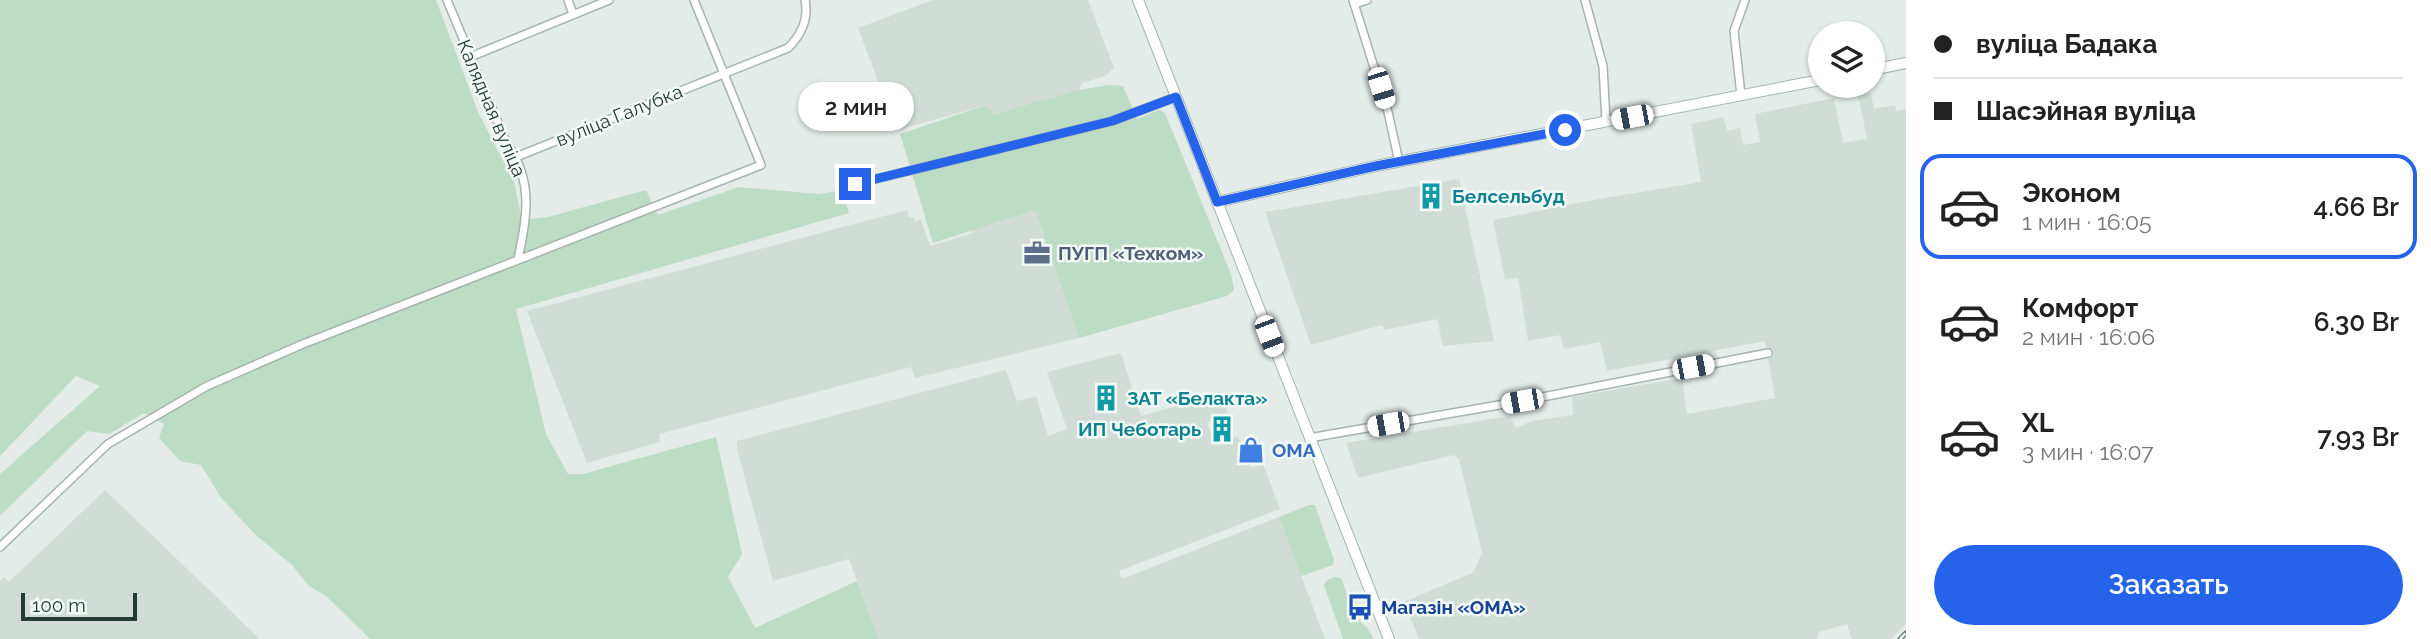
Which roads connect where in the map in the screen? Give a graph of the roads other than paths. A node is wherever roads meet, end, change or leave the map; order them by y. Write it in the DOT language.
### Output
graph roads {
  1 [pos="447,0"];
  2 [pos="568,0"];
  3 [pos="609,0"];
  4 [pos="694,0"];
  5 [pos="804,0"];
  6 [pos="1138,0"];
  7 [pos="1367,0"];
  8 [pos="1586,0"];
  9 [pos="1745,0"];
  10 [pos="1354,2"];
  11 [pos="573,14"];
  12 [pos="470,57"];
  13 [pos="1906,63"];
  14 [pos="1885,67"];
  15 [pos="723,72"];
  16 [pos="1808,82"];
  17 [pos="1741,95"];
  18 [pos="1176,97"];
  19 [pos="1606,122"];
  20 [pos="516,157"];
  21 [pos="1399,162"];
  22 [pos="855,184"];
  23 [pos="1217,202"];
  24 [pos="518,259"];
  25 [pos="1768,353"];
  26 [pos="1309,438"];
  27 [pos="0,547"];
  28 [pos="1389,639"];
  1 -- 12 [label="street, Калядная вуліца"];
  2 -- 11 [label="street"];
  3 -- 11 [label="street"];
  4 -- 15 [label="street"];
  5 -- 15 [label="street, вуліца Галубка"];
  6 -- 18 [label="main road"];
  7 -- 10 [label="street"];
  8 -- 19 [label="street"];
  9 -- 17 [label="street"];
  10 -- 21 [label="street"];
  11 -- 12 [label="street"];
  12 -- 20 [label="street, Калядная вуліца"];
  13 -- 14 [label="main road"];
  15 -- 20 [label="street, вуліца Галубка"];
  15 -- 24 [label="street"];
  16 -- 17 [label="main road"];
  17 -- 19 [label="main road"];
  18 -- 22 [label="street"];
  18 -- 23 [label="main road"];
  19 -- 21 [label="main road"];
  20 -- 24 [label="street, Калядная вуліца"];
  21 -- 23 [label="main road"];
  23 -- 26 [label="main road"];
  24 -- 27 [label="street"];
  25 -- 26 [label="street"];
  26 -- 28 [label="main road"];
}
